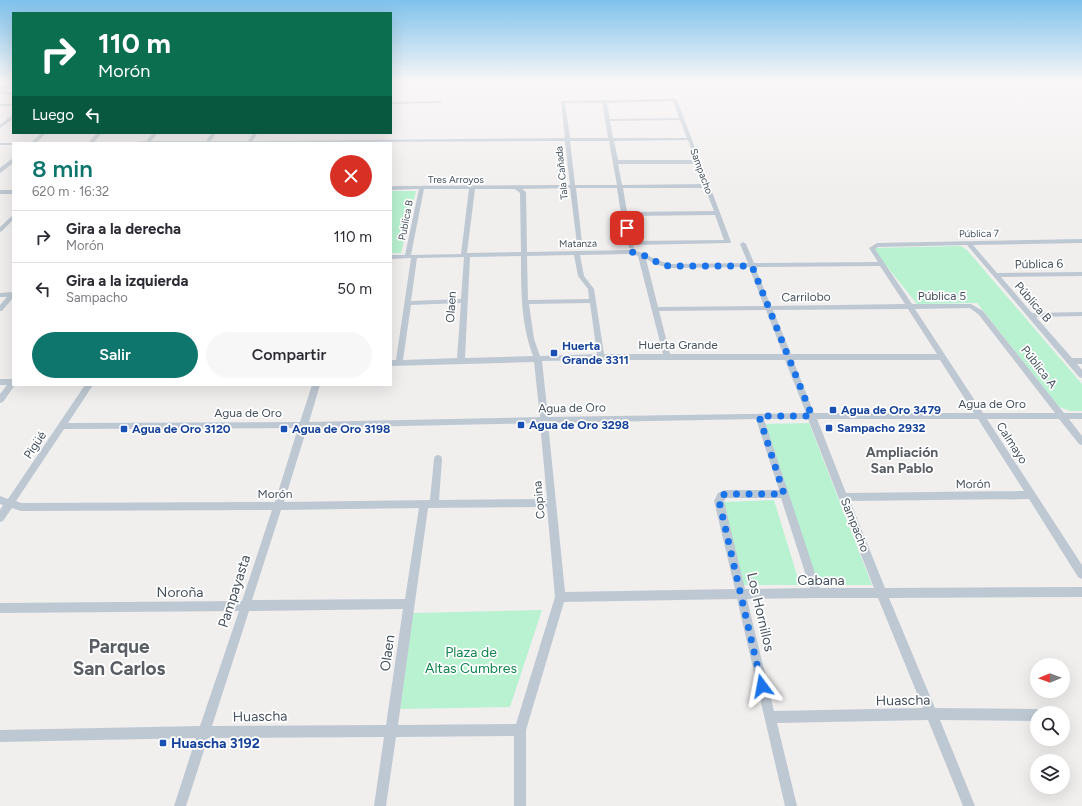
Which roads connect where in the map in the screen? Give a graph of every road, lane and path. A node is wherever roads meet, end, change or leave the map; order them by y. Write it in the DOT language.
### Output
graph roads {
  1 [pos="11,119"];
  2 [pos="565,119"];
  3 [pos="683,119"];
  4 [pos="608,120"];
  5 [pos="0,127"];
  6 [pos="43,134"];
  7 [pos="99,134"];
  8 [pos="155,134"];
  9 [pos="611,139"];
  10 [pos="690,139"];
  11 [pos="567,140"];
  12 [pos="34,142"];
  13 [pos="91,142"];
  14 [pos="148,142"];
  15 [pos="249,142"];
  16 [pos="0,144"];
  17 [pos="12,144"];
  18 [pos="12,161"];
  19 [pos="615,162"];
  20 [pos="698,162"];
  21 [pos="0,172"];
  22 [pos="619,186"];
  23 [pos="708,186"];
  24 [pos="573,187"];
  25 [pos="392,188"];
  26 [pos="422,188"];
  27 [pos="472,188"];
  28 [pos="518,188"];
  29 [pos="0,192"];
  30 [pos="12,192"];
  31 [pos="718,213"];
  32 [pos="624,214"];
  33 [pos="12,218"];
  34 [pos="0,230"];
  35 [pos="1081,241"];
  36 [pos="579,243"];
  37 [pos="630,243"];
  38 [pos="968,243"];
  39 [pos="743,244"];
  40 [pos="877,245"];
  41 [pos="632,252"];
  42 [pos="577,253"];
  43 [pos="524,254"];
  44 [pos="641,254"];
  45 [pos="466,255"];
  46 [pos="411,256"];
  47 [pos="392,257"];
  48 [pos="882,264"];
  49 [pos="752,266"];
  50 [pos="1082,274"];
  51 [pos="996,275"];
  52 [pos="0,294"];
  53 [pos="12,294"];
  54 [pos="12,295"];
  55 [pos="592,300"];
  56 [pos="464,301"];
  57 [pos="525,302"];
  58 [pos="408,303"];
  59 [pos="909,307"];
  60 [pos="769,308"];
  61 [pos="975,308"];
  62 [pos="0,309"];
  63 [pos="655,309"];
  64 [pos="1030,314"];
  65 [pos="1082,314"];
  66 [pos="601,357"];
  67 [pos="667,357"];
  68 [pos="788,357"];
  69 [pos="942,357"];
  70 [pos="538,359"];
  71 [pos="461,360"];
  72 [pos="1071,361"];
  73 [pos="1082,361"];
  74 [pos="395,363"];
  75 [pos="1082,375"];
  76 [pos="0,382"];
  77 [pos="12,382"];
  78 [pos="12,383"];
  79 [pos="88,386"];
  80 [pos="316,386"];
  81 [pos="0,400"];
  82 [pos="759,416"];
  83 [pos="812,416"];
  84 [pos="981,416"];
  85 [pos="1062,416"];
  86 [pos="1082,416"];
  87 [pos="545,420"];
  88 [pos="304,425"];
  89 [pos="62,426"];
  90 [pos="1082,442"];
  91 [pos="438,459"];
  92 [pos="784,494"];
  93 [pos="1031,495"];
  94 [pos="844,497"];
  95 [pos="0,500"];
  96 [pos="10,502"];
  97 [pos="552,503"];
  98 [pos="429,504"];
  99 [pos="278,506"];
  100 [pos="0,518"];
  101 [pos="1082,574"];
  102 [pos="1082,592"];
  103 [pos="817,593"];
  104 [pos="882,594"];
  105 [pos="741,595"];
  106 [pos="560,597"];
  107 [pos="409,604"];
  108 [pos="245,606"];
  109 [pos="0,608"];
  110 [pos="931,714"];
  111 [pos="1030,715"];
  112 [pos="770,717"];
  113 [pos="391,730"];
  114 [pos="520,730"];
  115 [pos="204,732"];
  116 [pos="0,736"];
  117 [pos="180,806"];
  118 [pos="380,806"];
  119 [pos="520,806"];
  120 [pos="791,806"];
  121 [pos="969,806"];
  1 -- 5 [label="street"];
  2 -- 11 [label="street, Tala Cañada"];
  3 -- 4 [label="street"];
  3 -- 10 [label="street, Sampacho"];
  4 -- 9 [label="street"];
  6 -- 12 [label="street"];
  7 -- 13 [label="street"];
  8 -- 14 [label="street"];
  9 -- 10 [label="street"];
  9 -- 11 [label="street"];
  9 -- 19 [label="street"];
  10 -- 20 [label="street, Sampacho"];
  11 -- 15 [label="street"];
  11 -- 24 [label="street, Tala Cañada"];
  16 -- 17 [label="street"];
  18 -- 21 [label="street"];
  19 -- 20 [label="street"];
  19 -- 22 [label="street"];
  20 -- 23 [label="street, Sampacho"];
  22 -- 23 [label="street, Tres Arroyos"];
  22 -- 24 [label="street, Tres Arroyos"];
  22 -- 32 [label="street"];
  23 -- 31 [label="street, Sampacho"];
  24 -- 28 [label="street, Tres Arroyos"];
  24 -- 36 [label="street, Tala Cañada"];
  25 -- 26 [label="street, Tres Arroyos"];
  26 -- 27 [label="street, Tres Arroyos"];
  26 -- 46 [label="street, Publica B"];
  27 -- 28 [label="street, Tres Arroyos"];
  27 -- 45 [label="street, Olaen"];
  28 -- 43 [label="street, Copina"];
  29 -- 30 [label="street"];
  31 -- 32 [label="street"];
  31 -- 37 [label="street, Sampacho"];
  32 -- 37 [label="street"];
  33 -- 34 [label="street"];
  35 -- 38 [label="street, Pública 7"];
  37 -- 41 [label="street"];
  38 -- 40 [label="street, Pública 7"];
  38 -- 51 [label="street, Pública B"];
  39 -- 49 [label="street, Sampacho"];
  40 -- 48 [label="street, Calmayo"];
  41 -- 42 [label="street, Matanza"];
  41 -- 44 [label="street, Matanza"];
  42 -- 43 [label="street, Matanza"];
  42 -- 55 [label="street"];
  43 -- 45 [label="street, Matanza"];
  43 -- 57 [label="street, Copina"];
  44 -- 49 [label="street, Matanza"];
  44 -- 63 [label="street"];
  45 -- 46 [label="street, Matanza"];
  45 -- 56 [label="street, Olaen"];
  46 -- 47 [label="street, Matanza"];
  46 -- 58 [label="street, Publica B"];
  48 -- 49 [label="street, Matanza"];
  48 -- 59 [label="street, Calmayo"];
  49 -- 60 [label="street, Sampacho"];
  50 -- 51 [label="street, Pública 6"];
  51 -- 64 [label="street, Pública B"];
  52 -- 53 [label="street"];
  54 -- 62 [label="street"];
  55 -- 57 [label="street"];
  55 -- 66 [label="street"];
  56 -- 58 [label="street"];
  56 -- 71 [label="street, Olaen"];
  57 -- 70 [label="street, Copina"];
  58 -- 74 [label="street, Publica B"];
  59 -- 60 [label="street, Carrilobo"];
  59 -- 61 [label="street, Pública 5"];
  59 -- 69 [label="street, Calmayo"];
  60 -- 63 [label="street, Carrilobo"];
  60 -- 68 [label="street, Sampacho"];
  61 -- 85 [label="street, Pública A"];
  63 -- 67 [label="street"];
  64 -- 65 [label="street"];
  64 -- 72 [label="street, Pública B"];
  66 -- 67 [label="street, Huerta Grande"];
  66 -- 70 [label="street, Huerta Grande"];
  67 -- 68 [label="street, Huerta Grande"];
  68 -- 69 [label="street, Huerta Grande"];
  68 -- 83 [label="street, Sampacho"];
  69 -- 84 [label="street, Calmayo"];
  70 -- 71 [label="street, Huerta Grande"];
  70 -- 87 [label="street, Copina"];
  71 -- 74 [label="street, Huerta Grande"];
  72 -- 73 [label="street"];
  72 -- 75 [label="street, Pública B"];
  76 -- 77 [label="street"];
  78 -- 81 [label="street"];
  79 -- 89 [label="street, Pigüé"];
  80 -- 88 [label="street, Pampayasta"];
  82 -- 83 [label="street, Agua de Oro"];
  82 -- 87 [label="street, Agua de Oro"];
  82 -- 92 [label="street"];
  83 -- 84 [label="street, Agua de Oro"];
  83 -- 94 [label="street, Sampacho"];
  84 -- 85 [label="street, Agua de Oro"];
  84 -- 93 [label="street, Calmayo"];
  85 -- 86 [label="street, Agua de Oro"];
  85 -- 90 [label="street, Pública A"];
  87 -- 88 [label="street, Agua de Oro"];
  87 -- 97 [label="street, Copina"];
  88 -- 89 [label="street, Agua de Oro"];
  88 -- 99 [label="street, Pampayasta"];
  89 -- 96 [label="street, Pigüé"];
  91 -- 98 [label="street, Olaen"];
  92 -- 103 [label="street"];
  92 -- 105 [label="street, Los Hornillos"];
  93 -- 94 [label="street, Morón"];
  93 -- 101 [label="street, Calmayo"];
  94 -- 104 [label="street, Sampacho"];
  95 -- 96 [label="street, Morón"];
  96 -- 99 [label="street, Morón"];
  96 -- 100 [label="street, Pigüé"];
  97 -- 98 [label="street, Morón"];
  97 -- 106 [label="street, Copina"];
  98 -- 99 [label="street, Morón"];
  98 -- 107 [label="street, Olaen"];
  99 -- 108 [label="street, Pampayasta"];
  102 -- 104 [label="street, Cabana"];
  103 -- 104 [label="street, Cabana"];
  103 -- 105 [label="street, Cabana"];
  104 -- 110 [label="street, Sampacho"];
  105 -- 106 [label="street, Cabana"];
  105 -- 112 [label="street, Los Hornillos"];
  106 -- 114 [label="street, Copina"];
  107 -- 108 [label="street, Noroña"];
  107 -- 113 [label="street, Olaen"];
  108 -- 109 [label="street, Noroña"];
  108 -- 115 [label="street, Pampayasta"];
  110 -- 111 [label="street, Huascha"];
  110 -- 112 [label="street, Huascha"];
  110 -- 121 [label="street, Sampacho"];
  112 -- 120 [label="street, Los Hornillos"];
  113 -- 114 [label="street, Huascha"];
  113 -- 115 [label="street, Huascha"];
  113 -- 118 [label="street, Olaen"];
  114 -- 119 [label="street, Copina"];
  115 -- 116 [label="street, Huascha"];
  115 -- 117 [label="street, Pampayasta"];
}
